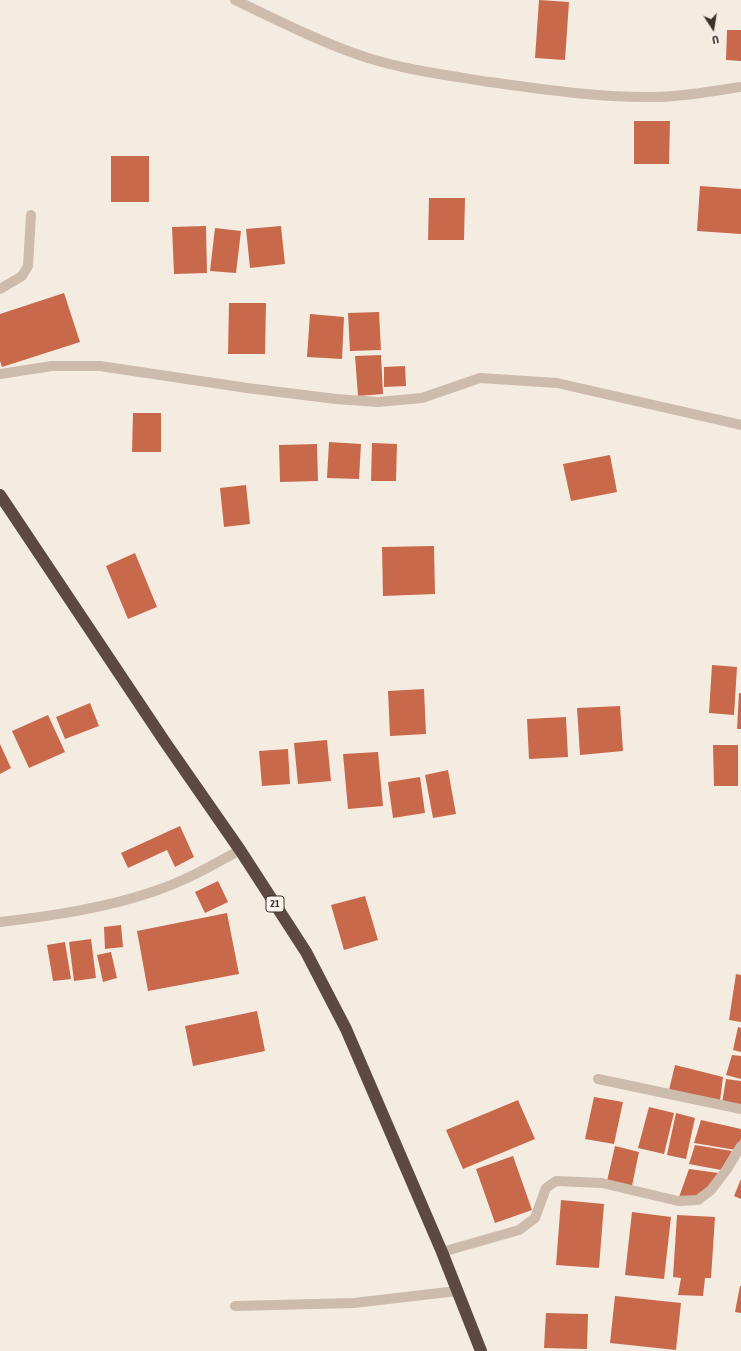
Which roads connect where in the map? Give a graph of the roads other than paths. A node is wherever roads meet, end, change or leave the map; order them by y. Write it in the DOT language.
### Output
graph roads {
  1 [pos="235,0"];
  2 [pos="741,87"];
  3 [pos="31,215"];
  4 [pos="0,289"];
  5 [pos="0,374"];
  6 [pos="741,425"];
  7 [pos="0,495"];
  8 [pos="240,850"];
  9 [pos="0,922"];
  10 [pos="598,1079"];
  11 [pos="741,1109"];
  12 [pos="741,1146"];
  13 [pos="442,1252"];
  14 [pos="457,1291"];
  15 [pos="235,1306"];
  16 [pos="481,1351"];
  1 -- 2 [label="street"];
  3 -- 4 [label="street"];
  5 -- 6 [label="street"];
  7 -- 8 [label="highway, 21"];
  8 -- 9 [label="street"];
  8 -- 13 [label="highway, 21"];
  10 -- 11 [label="street"];
  12 -- 13 [label="street"];
  13 -- 14 [label="highway, 21"];
  14 -- 15 [label="street"];
  14 -- 16 [label="highway, 21"];
}
